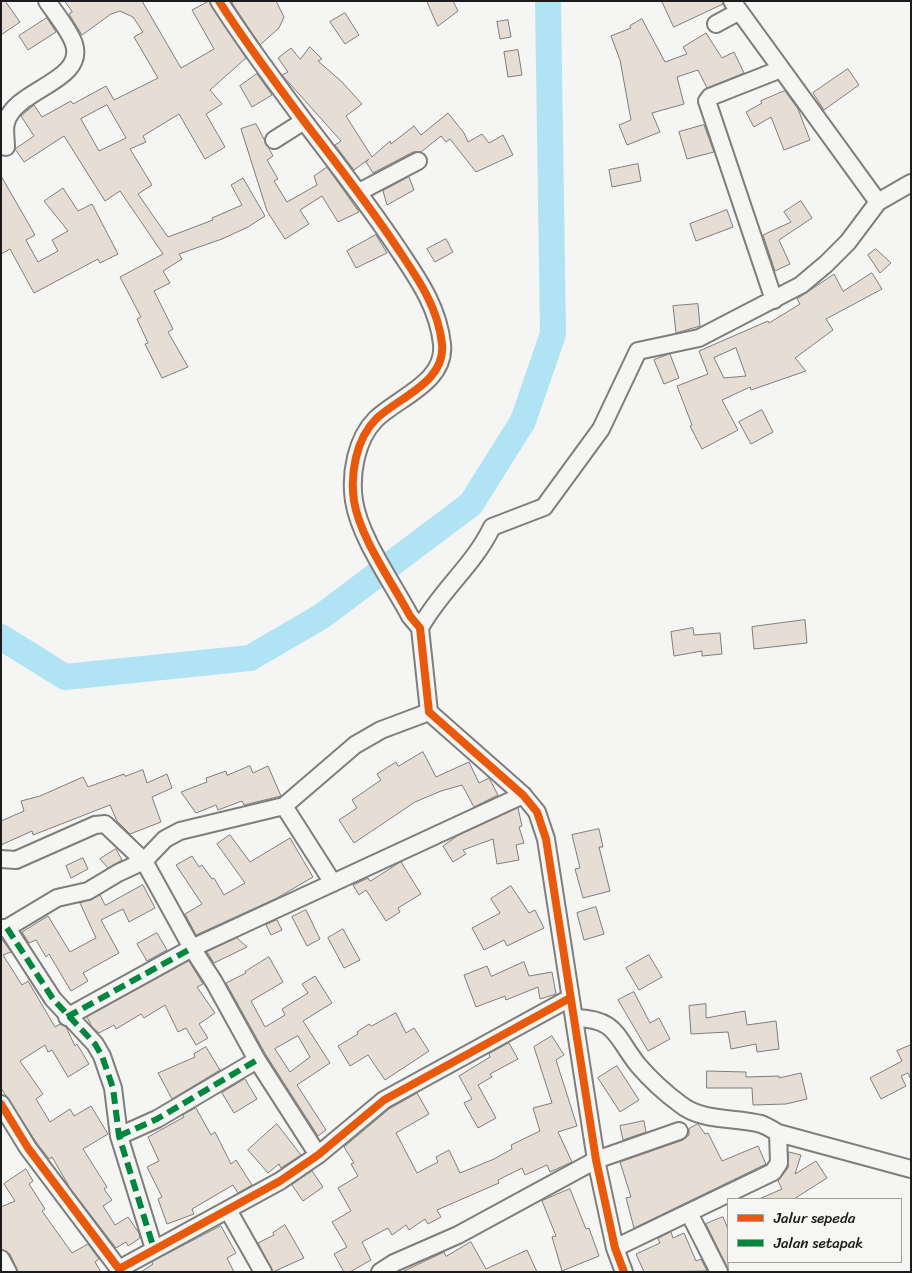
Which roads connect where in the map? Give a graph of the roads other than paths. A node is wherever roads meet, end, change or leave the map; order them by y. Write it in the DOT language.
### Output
graph roads {
  1 [pos="47,1"];
  2 [pos="219,1"];
  3 [pos="735,7"];
  4 [pos="716,24"];
  5 [pos="780,69"];
  6 [pos="304,121"];
  7 [pos="274,140"];
  8 [pos="6,146"];
  9 [pos="418,160"];
  10 [pos="911,183"];
  11 [pos="359,192"];
  12 [pos="878,202"];
  13 [pos="774,300"];
  14 [pos="415,622"];
  15 [pos="430,712"];
  16 [pos="523,795"];
  17 [pos="284,806"];
  18 [pos="1,859"];
  19 [pos="144,861"];
  20 [pos="333,883"];
  21 [pos="4,928"];
  22 [pos="192,948"];
  23 [pos="570,998"];
  24 [pos="68,1017"];
  25 [pos="575,1018"];
  26 [pos="257,1060"];
  27 [pos="1,1104"];
  28 [pos="679,1131"];
  29 [pos="778,1132"];
  30 [pos="120,1136"];
  31 [pos="318,1155"];
  32 [pos="608,1156"];
  33 [pos="911,1169"];
  34 [pos="228,1210"];
  35 [pos="688,1212"];
  36 [pos="615,1248"];
  37 [pos="154,1249"];
  38 [pos="1,1259"];
  39 [pos="119,1270"];
  40 [pos="8,1272"];
  41 [pos="263,1272"];
  42 [pos="380,1272"];
  43 [pos="624,1272"];
  44 [pos="719,1272"];
  1 -- 8 [label="street"];
  2 -- 6 [label="street"];
  3 -- 4 [label="street"];
  3 -- 5 [label="street"];
  5 -- 12 [label="street"];
  5 -- 13 [label="street"];
  6 -- 7 [label="street"];
  6 -- 11 [label="street"];
  9 -- 11 [label="street"];
  10 -- 12 [label="street"];
  11 -- 14 [label="street"];
  12 -- 13 [label="street"];
  13 -- 14 [label="street"];
  14 -- 15 [label="street"];
  15 -- 16 [label="street"];
  15 -- 17 [label="street"];
  16 -- 20 [label="street"];
  16 -- 23 [label="street"];
  17 -- 19 [label="street"];
  17 -- 20 [label="street"];
  18 -- 19 [label="street"];
  19 -- 21 [label="street"];
  19 -- 22 [label="street"];
  20 -- 22 [label="street"];
  21 -- 24 [label="street"];
  22 -- 24 [label="street"];
  22 -- 26 [label="street"];
  23 -- 25 [label="street"];
  23 -- 31 [label="street"];
  24 -- 30 [label="street"];
  25 -- 29 [label="street"];
  25 -- 32 [label="street"];
  26 -- 30 [label="street"];
  26 -- 31 [label="street"];
  27 -- 39 [label="street"];
  28 -- 32 [label="street"];
  29 -- 33 [label="street"];
  29 -- 35 [label="street"];
  30 -- 37 [label="street"];
  31 -- 34 [label="street"];
  32 -- 36 [label="street"];
  32 -- 42 [label="street"];
  34 -- 37 [label="street"];
  34 -- 41 [label="street"];
  35 -- 36 [label="street"];
  35 -- 44 [label="street"];
  36 -- 43 [label="street"];
  37 -- 39 [label="street"];
  38 -- 40 [label="street"];
}
